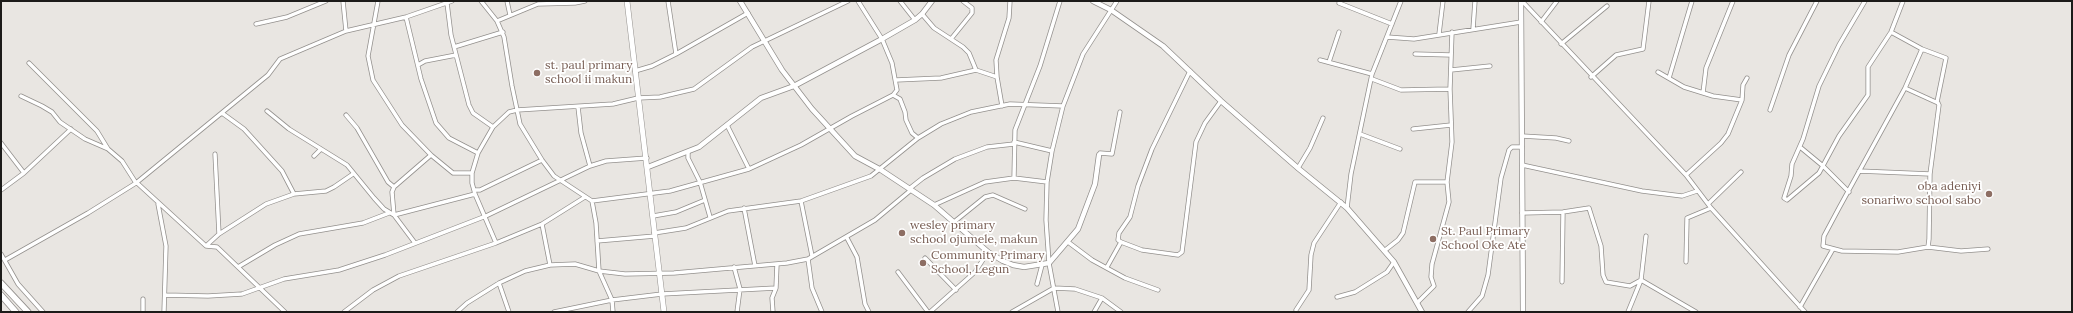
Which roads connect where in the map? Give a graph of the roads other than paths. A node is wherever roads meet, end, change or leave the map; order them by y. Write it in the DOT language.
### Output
graph roads {
  1 [pos="326,1"];
  2 [pos="343,1"];
  3 [pos="378,1"];
  4 [pos="452,1"];
  5 [pos="481,1"];
  6 [pos="507,1"];
  7 [pos="585,1"];
  8 [pos="627,1"];
  9 [pos="668,1"];
  10 [pos="740,1"];
  11 [pos="848,1"];
  12 [pos="858,1"];
  13 [pos="900,1"];
  14 [pos="932,1"];
  15 [pos="963,1"];
  16 [pos="1010,1"];
  17 [pos="1060,1"];
  18 [pos="1093,1"];
  19 [pos="1117,1"];
  20 [pos="1402,1"];
  21 [pos="1443,1"];
  22 [pos="1475,1"];
  23 [pos="1522,1"];
  24 [pos="1557,1"];
  25 [pos="1649,1"];
  26 [pos="1692,1"];
  27 [pos="1733,1"];
  28 [pos="1817,1"];
  29 [pos="1865,1"];
  30 [pos="1904,1"];
  31 [pos="546,2"];
  32 [pos="567,2"];
  33 [pos="447,3"];
  34 [pos="1339,3"];
  35 [pos="1607,6"];
  36 [pos="1110,10"];
  37 [pos="748,13"];
  38 [pos="922,14"];
  39 [pos="510,15"];
  40 [pos="406,17"];
  41 [pos="915,20"];
  42 [pos="497,21"];
  43 [pos="1521,22"];
  44 [pos="1541,22"];
  45 [pos="256,24"];
  46 [pos="1392,24"];
  47 [pos="373,26"];
  48 [pos="1473,29"];
  49 [pos="346,31"];
  50 [pos="503,32"];
  51 [pos="1339,32"];
  52 [pos="1452,32"];
  53 [pos="1891,32"];
  54 [pos="1438,34"];
  55 [pos="1387,37"];
  56 [pos="951,39"];
  57 [pos="882,40"];
  58 [pos="766,42"];
  59 [pos="1561,44"];
  60 [pos="454,47"];
  61 [pos="1922,49"];
  62 [pos="676,54"];
  63 [pos="1415,54"];
  64 [pos="456,55"];
  65 [pos="1451,55"];
  66 [pos="1320,60"];
  67 [pos="1329,62"];
  68 [pos="29,63"];
  69 [pos="418,65"];
  70 [pos="1490,66"];
  71 [pos="976,70"];
  72 [pos="1451,70"];
  73 [pos="635,71"];
  74 [pos="1190,71"];
  75 [pos="1658,72"];
  76 [pos="1372,74"];
  77 [pos="1591,76"];
  78 [pos="996,77"];
  79 [pos="1372,78"];
  80 [pos="1669,78"];
  81 [pos="1747,78"];
  82 [pos="896,80"];
  83 [pos="794,86"];
  84 [pos="1905,88"];
  85 [pos="1450,89"];
  86 [pos="1703,93"];
  87 [pos="893,95"];
  88 [pos="21,96"];
  89 [pos="638,98"];
  90 [pos="1742,100"];
  91 [pos="1221,101"];
  92 [pos="1938,103"];
  93 [pos="1025,105"];
  94 [pos="1002,106"];
  95 [pos="1063,106"];
  96 [pos="578,107"];
  97 [pos="517,110"];
  98 [pos="1770,110"];
  99 [pos="267,111"];
  100 [pos="222,112"];
  101 [pos="1120,112"];
  102 [pos="346,115"];
  103 [pos="1323,118"];
  104 [pos="727,125"];
  105 [pos="1451,125"];
  106 [pos="493,127"];
  107 [pos="71,129"];
  108 [pos="1413,129"];
  109 [pos="830,130"];
  110 [pos="1360,134"];
  111 [pos="1522,136"];
  112 [pos="918,138"];
  113 [pos="1569,141"];
  114 [pos="1,143"];
  115 [pos="1014,143"];
  116 [pos="1522,147"];
  117 [pos="1800,147"];
  118 [pos="108,149"];
  119 [pos="321,149"];
  120 [pos="1400,149"];
  121 [pos="1052,151"];
  122 [pos="478,153"];
  123 [pos="688,153"];
  124 [pos="215,154"];
  125 [pos="431,155"];
  126 [pos="1099,155"];
  127 [pos="314,156"];
  128 [pos="646,158"];
  129 [pos="542,160"];
  130 [pos="1522,165"];
  131 [pos="590,166"];
  132 [pos="1823,166"];
  133 [pos="648,167"];
  134 [pos="1298,168"];
  135 [pos="749,169"];
  136 [pos="881,170"];
  137 [pos="1859,171"];
  138 [pos="24,172"];
  139 [pos="1741,172"];
  140 [pos="472,173"];
  141 [pos="353,174"];
  142 [pos="1930,174"];
  143 [pos="1686,175"];
  144 [pos="1014,178"];
  145 [pos="561,181"];
  146 [pos="136,182"];
  147 [pos="700,182"];
  148 [pos="1047,182"];
  149 [pos="1447,182"];
  150 [pos="394,186"];
  151 [pos="1,190"];
  152 [pos="910,190"];
  153 [pos="1697,191"];
  154 [pos="475,192"];
  155 [pos="1849,192"];
  156 [pos="294,194"];
  157 [pos="650,195"];
  158 [pos="585,197"];
  159 [pos="705,200"];
  160 [pos="592,201"];
  161 [pos="801,201"];
  162 [pos="1340,202"];
  163 [pos="158,203"];
  164 [pos="1708,204"];
  165 [pos="934,205"];
  166 [pos="744,208"];
  167 [pos="1347,208"];
  168 [pos="1711,208"];
  169 [pos="1025,209"];
  170 [pos="1563,212"];
  171 [pos="389,213"];
  172 [pos="1522,213"];
  173 [pos="394,215"];
  174 [pos="486,216"];
  175 [pos="652,216"];
  176 [pos="710,217"];
  177 [pos="954,222"];
  178 [pos="542,224"];
  179 [pos="219,234"];
  180 [pos="655,234"];
  181 [pos="1646,236"];
  182 [pos="847,238"];
  183 [pos="597,241"];
  184 [pos="1068,242"];
  185 [pos="1121,242"];
  186 [pos="415,243"];
  187 [pos="496,243"];
  188 [pos="206,246"];
  189 [pos="1928,248"];
  190 [pos="1833,249"];
  191 [pos="1988,249"];
  192 [pos="1384,251"];
  193 [pos="988,252"];
  194 [pos="1,254"];
  195 [pos="812,256"];
  196 [pos="925,258"];
  197 [pos="808,259"];
  198 [pos="5,260"];
  199 [pos="1394,262"];
  200 [pos="1686,262"];
  201 [pos="1049,263"];
  202 [pos="777,264"];
  203 [pos="550,265"];
  204 [pos="1042,265"];
  205 [pos="755,266"];
  206 [pos="238,267"];
  207 [pos="734,268"];
  208 [pos="1107,268"];
  209 [pos="599,271"];
  210 [pos="898,272"];
  211 [pos="659,273"];
  212 [pos="1641,280"];
  213 [pos="1562,282"];
  214 [pos="1,283"];
  215 [pos="499,283"];
  216 [pos="1037,284"];
  217 [pos="740,288"];
  218 [pos="776,288"];
  219 [pos="1054,288"];
  220 [pos="259,289"];
  221 [pos="956,290"];
  222 [pos="1158,290"];
  223 [pos="662,294"];
  224 [pos="165,295"];
  225 [pos="1,296"];
  226 [pos="1337,297"];
  227 [pos="142,298"];
  228 [pos="1102,298"];
  229 [pos="612,300"];
  230 [pos="1418,302"];
  231 [pos="1800,307"];
  232 [pos="575,310"];
  233 [pos="1296,310"];
  234 [pos="16,312"];
  235 [pos="28,312"];
  236 [pos="43,312"];
  237 [pos="142,312"];
  238 [pos="164,312"];
  239 [pos="285,312"];
  240 [pos="344,312"];
  241 [pos="457,312"];
  242 [pos="509,312"];
  243 [pos="554,312"];
  244 [pos="613,312"];
  245 [pos="664,312"];
  246 [pos="737,312"];
  247 [pos="773,312"];
  248 [pos="822,312"];
  249 [pos="869,312"];
  250 [pos="929,312"];
  251 [pos="1012,312"];
  252 [pos="1058,312"];
  253 [pos="1094,312"];
  254 [pos="1121,312"];
  255 [pos="1422,312"];
  256 [pos="1468,312"];
  257 [pos="1523,312"];
  258 [pos="1628,312"];
  259 [pos="1696,312"];
  260 [pos="1805,312"];
  1 -- 45 [label="street"];
  2 -- 49 [label="street"];
  3 -- 47 [label="street"];
  4 -- 33 [label="street"];
  5 -- 42 [label="street"];
  6 -- 39 [label="street"];
  7 -- 32 [label="street"];
  8 -- 73 [label="main road"];
  9 -- 62 [label="street"];
  10 -- 37 [label="street"];
  11 -- 58 [label="street"];
  12 -- 57 [label="street"];
  13 -- 41 [label="street"];
  14 -- 38 [label="street"];
  15 -- 56 [label="street"];
  16 -- 78 [label="street"];
  17 -- 93 [label="street"];
  18 -- 36 [label="street"];
  19 -- 36 [label="street"];
  20 -- 46 [label="street"];
  21 -- 54 [label="street"];
  22 -- 48 [label="street"];
  23 -- 43 [label="street"];
  23 -- 44 [label="street"];
  24 -- 44 [label="street"];
  25 -- 77 [label="street"];
  26 -- 80 [label="street"];
  27 -- 86 [label="street"];
  28 -- 98 [label="street"];
  29 -- 117 [label="street"];
  30 -- 53 [label="street"];
  31 -- 32 [label="street"];
  31 -- 39 [label="street"];
  33 -- 40 [label="street"];
  33 -- 60 [label="street"];
  34 -- 46 [label="street"];
  35 -- 59 [label="street"];
  36 -- 74 [label="street"];
  36 -- 95 [label="street"];
  37 -- 58 [label="street"];
  37 -- 62 [label="street"];
  38 -- 41 [label="street"];
  38 -- 56 [label="street"];
  39 -- 42 [label="street"];
  40 -- 47 [label="street"];
  40 -- 69 [label="street"];
  41 -- 57 [label="street"];
  42 -- 50 [label="street"];
  43 -- 48 [label="street"];
  43 -- 111 [label="street"];
  44 -- 59 [label="street"];
  46 -- 55 [label="street"];
  47 -- 49 [label="street"];
  47 -- 125 [label="street"];
  48 -- 52 [label="street"];
  49 -- 100 [label="street"];
  50 -- 60 [label="street"];
  50 -- 97 [label="street"];
  51 -- 67 [label="street"];
  52 -- 54 [label="street"];
  52 -- 65 [label="street"];
  53 -- 61 [label="street"];
  53 -- 132 [label="street"];
  54 -- 55 [label="street"];
  55 -- 76 [label="street"];
  56 -- 71 [label="street"];
  57 -- 82 [label="street"];
  57 -- 83 [label="street"];
  58 -- 83 [label="street"];
  58 -- 89 [label="street"];
  59 -- 77 [label="street"];
  60 -- 64 [label="street"];
  61 -- 84 [label="street"];
  61 -- 92 [label="street"];
  62 -- 73 [label="street"];
  63 -- 65 [label="street"];
  64 -- 69 [label="street"];
  64 -- 106 [label="street"];
  65 -- 72 [label="street"];
  66 -- 67 [label="street"];
  67 -- 76 [label="street"];
  68 -- 118 [label="street"];
  69 -- 122 [label="street"];
  70 -- 72 [label="street"];
  71 -- 78 [label="street"];
  71 -- 82 [label="street"];
  72 -- 85 [label="street"];
  73 -- 89 [label="main road"];
  74 -- 91 [label="street"];
  74 -- 185 [label="street"];
  75 -- 80 [label="street"];
  76 -- 79 [label="street"];
  77 -- 143 [label="street"];
  78 -- 94 [label="street"];
  79 -- 85 [label="street"];
  79 -- 110 [label="street"];
  80 -- 86 [label="street"];
  81 -- 90 [label="street"];
  82 -- 87 [label="street"];
  83 -- 104 [label="street"];
  83 -- 109 [label="street"];
  84 -- 92 [label="street"];
  84 -- 137 [label="street"];
  85 -- 105 [label="street"];
  86 -- 90 [label="street"];
  87 -- 109 [label="street"];
  87 -- 112 [label="street"];
  88 -- 107 [label="street"];
  89 -- 96 [label="street"];
  89 -- 128 [label="main road"];
  90 -- 143 [label="street"];
  91 -- 134 [label="street"];
  91 -- 185 [label="street"];
  92 -- 142 [label="street"];
  93 -- 94 [label="street"];
  93 -- 95 [label="street"];
  93 -- 115 [label="street"];
  94 -- 112 [label="street"];
  95 -- 121 [label="street"];
  96 -- 97 [label="street"];
  96 -- 131 [label="street"];
  97 -- 106 [label="street"];
  97 -- 129 [label="street"];
  99 -- 119 [label="street"];
  100 -- 146 [label="street"];
  100 -- 156 [label="street"];
  101 -- 126 [label="street"];
  102 -- 150 [label="street"];
  103 -- 134 [label="street"];
  104 -- 123 [label="street"];
  104 -- 135 [label="street"];
  105 -- 108 [label="street"];
  105 -- 149 [label="street"];
  106 -- 122 [label="street"];
  107 -- 118 [label="street"];
  107 -- 138 [label="street"];
  109 -- 135 [label="street"];
  109 -- 136 [label="street"];
  110 -- 120 [label="street"];
  110 -- 167 [label="street"];
  111 -- 113 [label="street"];
  111 -- 116 [label="street"];
  112 -- 136 [label="street"];
  114 -- 138 [label="street"];
  115 -- 121 [label="street"];
  115 -- 144 [label="street"];
  115 -- 152 [label="street"];
  116 -- 130 [label="street"];
  116 -- 256 [label="street"];
  117 -- 132 [label="street"];
  117 -- 132 [label="street"];
  118 -- 146 [label="street"];
  119 -- 127 [label="street"];
  119 -- 141 [label="street"];
  121 -- 148 [label="street"];
  122 -- 140 [label="street"];
  123 -- 133 [label="street"];
  123 -- 147 [label="street"];
  124 -- 179 [label="street"];
  125 -- 140 [label="street"];
  125 -- 150 [label="street"];
  126 -- 184 [label="street"];
  128 -- 131 [label="street"];
  128 -- 133 [label="main road"];
  129 -- 145 [label="street"];
  129 -- 154 [label="street"];
  130 -- 153 [label="street"];
  130 -- 172 [label="street"];
  131 -- 145 [label="street"];
  132 -- 155 [label="street"];
  133 -- 157 [label="main road"];
  134 -- 162 [label="street"];
  135 -- 147 [label="street"];
  136 -- 152 [label="street"];
  136 -- 161 [label="street"];
  137 -- 142 [label="street"];
  137 -- 155 [label="street"];
  138 -- 151 [label="street"];
  139 -- 164 [label="street"];
  140 -- 154 [label="street"];
  141 -- 156 [label="street"];
  141 -- 171 [label="street"];
  142 -- 189 [label="street"];
  143 -- 153 [label="street"];
  144 -- 148 [label="street"];
  144 -- 165 [label="street"];
  145 -- 158 [label="street"];
  145 -- 174 [label="street"];
  146 -- 163 [label="street"];
  146 -- 198 [label="street"];
  147 -- 157 [label="street"];
  147 -- 159 [label="street"];
  148 -- 201 [label="street"];
  149 -- 192 [label="street"];
  149 -- 230 [label="street"];
  150 -- 173 [label="street"];
  152 -- 165 [label="street"];
  152 -- 182 [label="street"];
  153 -- 164 [label="street"];
  154 -- 173 [label="street"];
  154 -- 174 [label="street"];
  155 -- 190 [label="street"];
  156 -- 179 [label="street"];
  157 -- 160 [label="street"];
  157 -- 175 [label="main road"];
  158 -- 160 [label="street"];
  158 -- 178 [label="street"];
  159 -- 175 [label="street"];
  159 -- 176 [label="street"];
  160 -- 183 [label="street"];
  161 -- 166 [label="street"];
  161 -- 195 [label="street"];
  162 -- 167 [label="street"];
  162 -- 233 [label="street"];
  163 -- 188 [label="street"];
  163 -- 224 [label="street"];
  164 -- 168 [label="street"];
  165 -- 177 [label="street"];
  166 -- 176 [label="street"];
  166 -- 205 [label="street"];
  167 -- 192 [label="street"];
  168 -- 200 [label="street"];
  168 -- 231 [label="street"];
  169 -- 177 [label="street"];
  170 -- 172 [label="street"];
  170 -- 212 [label="street"];
  170 -- 213 [label="street"];
  171 -- 173 [label="street"];
  171 -- 206 [label="street"];
  172 -- 257 [label="street"];
  173 -- 186 [label="street"];
  174 -- 186 [label="street"];
  174 -- 187 [label="street"];
  175 -- 180 [label="main road"];
  176 -- 180 [label="street"];
  177 -- 193 [label="street"];
  178 -- 187 [label="street"];
  178 -- 203 [label="street"];
  179 -- 188 [label="street"];
  180 -- 183 [label="street"];
  180 -- 211 [label="main road"];
  181 -- 212 [label="street"];
  182 -- 195 [label="street"];
  182 -- 249 [label="street"];
  183 -- 209 [label="street"];
  184 -- 201 [label="street"];
  184 -- 208 [label="street"];
  185 -- 208 [label="street"];
  186 -- 220 [label="street"];
  187 -- 240 [label="street"];
  188 -- 206 [label="street"];
  189 -- 190 [label="street"];
  189 -- 191 [label="street"];
  190 -- 231 [label="street"];
  192 -- 199 [label="street"];
  193 -- 204 [label="street"];
  193 -- 221 [label="street"];
  194 -- 198 [label="street"];
  195 -- 197 [label="street"];
  196 -- 221 [label="street"];
  197 -- 202 [label="street"];
  197 -- 248 [label="street"];
  198 -- 236 [label="street"];
  199 -- 226 [label="street"];
  199 -- 230 [label="street"];
  201 -- 204 [label="street"];
  201 -- 219 [label="street"];
  202 -- 205 [label="street"];
  202 -- 218 [label="street"];
  203 -- 209 [label="street"];
  203 -- 215 [label="street"];
  204 -- 216 [label="street"];
  205 -- 207 [label="street"];
  206 -- 220 [label="street"];
  207 -- 211 [label="street"];
  207 -- 217 [label="street"];
  208 -- 222 [label="street"];
  209 -- 211 [label="street"];
  209 -- 229 [label="street"];
  210 -- 250 [label="street"];
  211 -- 223 [label="main road"];
  212 -- 258 [label="street"];
  212 -- 259 [label="street"];
  214 -- 235 [label="highway"];
  215 -- 241 [label="street"];
  215 -- 242 [label="street"];
  217 -- 218 [label="street"];
  217 -- 223 [label="street"];
  217 -- 246 [label="street"];
  218 -- 247 [label="street"];
  219 -- 228 [label="street"];
  219 -- 251 [label="street"];
  219 -- 252 [label="street"];
  220 -- 224 [label="street"];
  220 -- 239 [label="street"];
  221 -- 250 [label="street"];
  223 -- 229 [label="street"];
  223 -- 245 [label="main road"];
  224 -- 238 [label="street"];
  225 -- 234 [label="highway"];
  227 -- 237 [label="street"];
  228 -- 253 [label="street"];
  228 -- 254 [label="street"];
  229 -- 232 [label="street"];
  229 -- 244 [label="street"];
  230 -- 255 [label="street"];
  231 -- 260 [label="street"];
  232 -- 243 [label="street"];
}
